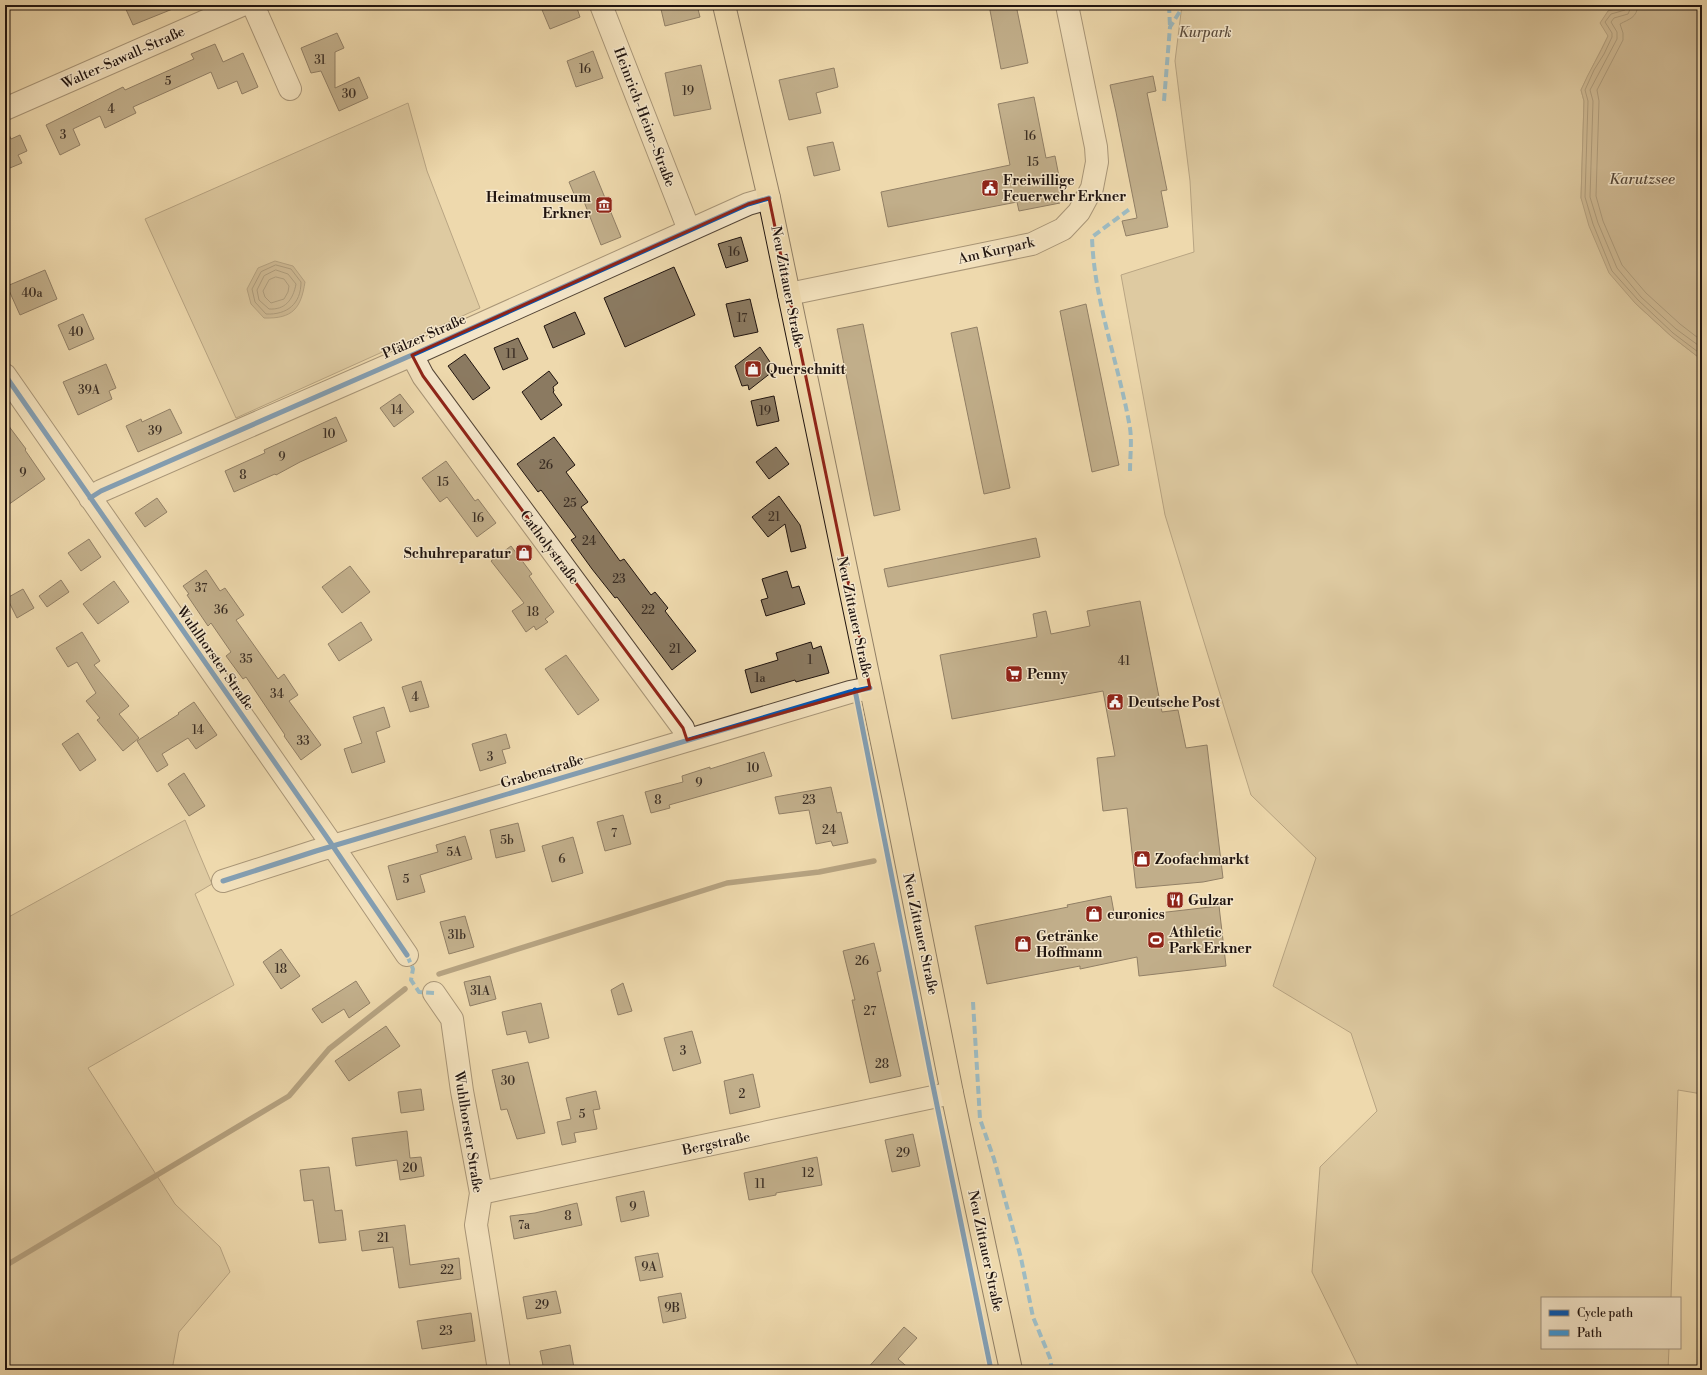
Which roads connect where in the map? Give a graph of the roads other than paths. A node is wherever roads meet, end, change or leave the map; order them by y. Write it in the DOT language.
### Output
graph roads {
  1 [pos="242,5"];
  2 [pos="253,5"];
  3 [pos="601,5"];
  4 [pos="724,5"];
  5 [pos="1067,5"];
  6 [pos="290,89"];
  7 [pos="5,109"];
  8 [pos="769,198"];
  9 [pos="689,230"];
  10 [pos="789,294"];
  11 [pos="412,355"];
  12 [pos="5,375"];
  13 [pos="90,498"];
  14 [pos="870,688"];
  15 [pos="687,740"];
  16 [pos="334,847"];
  17 [pos="223,881"];
  18 [pos="407,955"];
  19 [pos="434,993"];
  20 [pos="952,1093"];
  21 [pos="481,1193"];
  22 [pos="499,1370"];
  23 [pos="1011,1370"];
  1 -- 7 [label="street, Walter-Sawall-Straße"];
  2 -- 6 [label="street"];
  3 -- 9 [label="street, Heinrich-Heine-Straße"];
  4 -- 8 [label="main road, Neu Zittauer Straße"];
  5 -- 10 [label="street, Am Kurpark"];
  8 -- 9 [label="street, Pfälzer Straße"];
  8 -- 10 [label="main road, Neu Zittauer Straße"];
  9 -- 11 [label="street, Pfälzer Straße"];
  10 -- 14 [label="main road, Neu Zittauer Straße"];
  11 -- 13 [label="street, Pfälzer Straße"];
  11 -- 15 [label="street, Catholystraße"];
  12 -- 13 [label="street, Wuhlhorster Straße"];
  13 -- 16 [label="street, Wuhlhorster Straße"];
  14 -- 15 [label="street, Grabenstraße"];
  14 -- 20 [label="main road, Neu Zittauer Straße"];
  15 -- 16 [label="street, Grabenstraße"];
  16 -- 17 [label="street, Grabenstraße"];
  16 -- 18 [label="street, Wuhlhorster Straße"];
  19 -- 21 [label="street, Wuhlhorster Straße"];
  20 -- 21 [label="street, Bergstraße"];
  20 -- 23 [label="main road, Neu Zittauer Straße"];
  21 -- 22 [label="street, Wuhlhorster Straße"];
}
